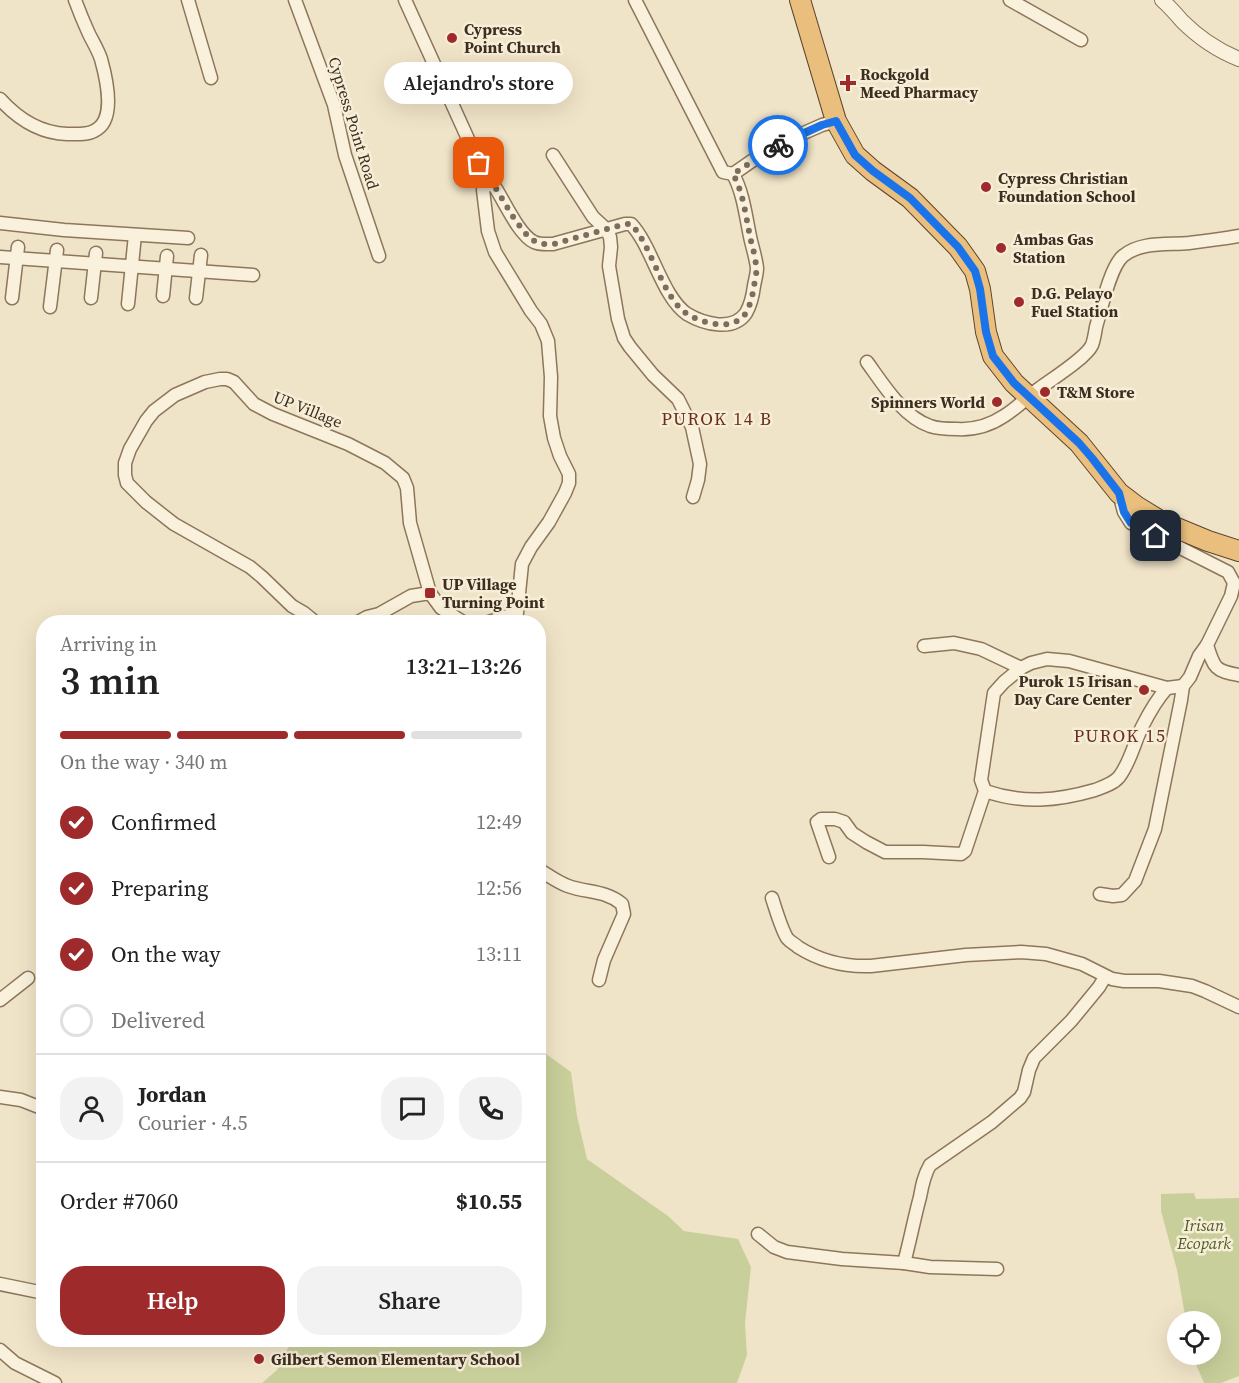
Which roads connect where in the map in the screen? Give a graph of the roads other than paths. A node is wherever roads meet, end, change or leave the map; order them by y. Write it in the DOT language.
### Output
graph roads {
  1 [pos="75,0"];
  2 [pos="188,0"];
  3 [pos="295,0"];
  4 [pos="405,0"];
  5 [pos="635,0"];
  6 [pos="800,0"];
  7 [pos="1010,0"];
  8 [pos="1162,0"];
  9 [pos="1081,40"];
  10 [pos="1239,59"];
  11 [pos="211,78"];
  12 [pos="0,99"];
  13 [pos="836,121"];
  14 [pos="553,155"];
  15 [pos="733,174"];
  16 [pos="488,183"];
  17 [pos="0,224"];
  18 [pos="606,229"];
  19 [pos="135,235"];
  20 [pos="1239,236"];
  21 [pos="188,238"];
  22 [pos="17,252"];
  23 [pos="56,255"];
  24 [pos="201,255"];
  25 [pos="379,256"];
  26 [pos="0,257"];
  27 [pos="95,258"];
  28 [pos="167,263"];
  29 [pos="132,267"];
  30 [pos="198,271"];
  31 [pos="253,275"];
  32 [pos="163,296"];
  33 [pos="12,298"];
  34 [pos="91,298"];
  35 [pos="196,298"];
  36 [pos="128,304"];
  37 [pos="50,308"];
  38 [pos="867,362"];
  39 [pos="1028,397"];
  40 [pos="1119,493"];
  41 [pos="693,497"];
  42 [pos="1239,551"];
  43 [pos="430,593"];
  44 [pos="306,615"];
  45 [pos="375,615"];
  46 [pos="452,615"];
  47 [pos="518,615"];
  48 [pos="1207,645"];
  49 [pos="924,646"];
  50 [pos="1020,668"];
  51 [pos="1239,675"];
  52 [pos="1183,686"];
  53 [pos="1167,688"];
  54 [pos="986,791"];
  55 [pos="829,857"];
  56 [pos="546,874"];
  57 [pos="1100,894"];
  58 [pos="772,898"];
  59 [pos="1105,977"];
  60 [pos="28,978"];
  61 [pos="599,980"];
  62 [pos="0,1000"];
  63 [pos="1239,1007"];
  64 [pos="0,1097"];
  65 [pos="36,1106"];
  66 [pos="758,1234"];
  67 [pos="904,1263"];
  68 [pos="997,1269"];
  69 [pos="0,1284"];
  70 [pos="36,1291"];
  71 [pos="0,1350"];
  72 [pos="55,1383"];
  1 -- 12 [label="street"];
  2 -- 11 [label="street"];
  3 -- 25 [label="street, Cypress Point Road"];
  4 -- 16 [label="street"];
  5 -- 15 [label="street"];
  6 -- 13 [label="highway"];
  7 -- 9 [label="street"];
  8 -- 10 [label="street"];
  13 -- 15 [label="street"];
  13 -- 39 [label="highway"];
  14 -- 18 [label="street"];
  15 -- 18 [label="street"];
  16 -- 18 [label="street"];
  16 -- 47 [label="street"];
  17 -- 19 [label="street"];
  18 -- 41 [label="street"];
  19 -- 21 [label="street"];
  19 -- 29 [label="street"];
  20 -- 39 [label="street"];
  22 -- 23 [label="street"];
  22 -- 26 [label="street"];
  22 -- 33 [label="street"];
  23 -- 27 [label="street"];
  23 -- 37 [label="street"];
  24 -- 30 [label="street"];
  27 -- 29 [label="street"];
  27 -- 34 [label="street"];
  28 -- 29 [label="street"];
  28 -- 30 [label="street"];
  28 -- 32 [label="street"];
  29 -- 36 [label="street"];
  30 -- 31 [label="street"];
  30 -- 35 [label="street"];
  38 -- 39 [label="street"];
  39 -- 40 [label="highway"];
  40 -- 42 [label="highway"];
  40 -- 48 [label="street"];
  43 -- 44 [label="street, UP Village"];
  43 -- 45 [label="street"];
  43 -- 46 [label="street, UP Village"];
  48 -- 51 [label="street"];
  48 -- 52 [label="street"];
  49 -- 50 [label="street"];
  50 -- 53 [label="street"];
  50 -- 54 [label="street"];
  52 -- 53 [label="street"];
  52 -- 57 [label="street"];
  53 -- 54 [label="street"];
  54 -- 55 [label="street"];
  56 -- 61 [label="street"];
  58 -- 59 [label="street"];
  59 -- 63 [label="street"];
  59 -- 67 [label="street"];
  60 -- 62 [label="street"];
  64 -- 65 [label="street"];
  66 -- 67 [label="street"];
  67 -- 68 [label="street"];
  69 -- 70 [label="street"];
  71 -- 72 [label="street"];
}
